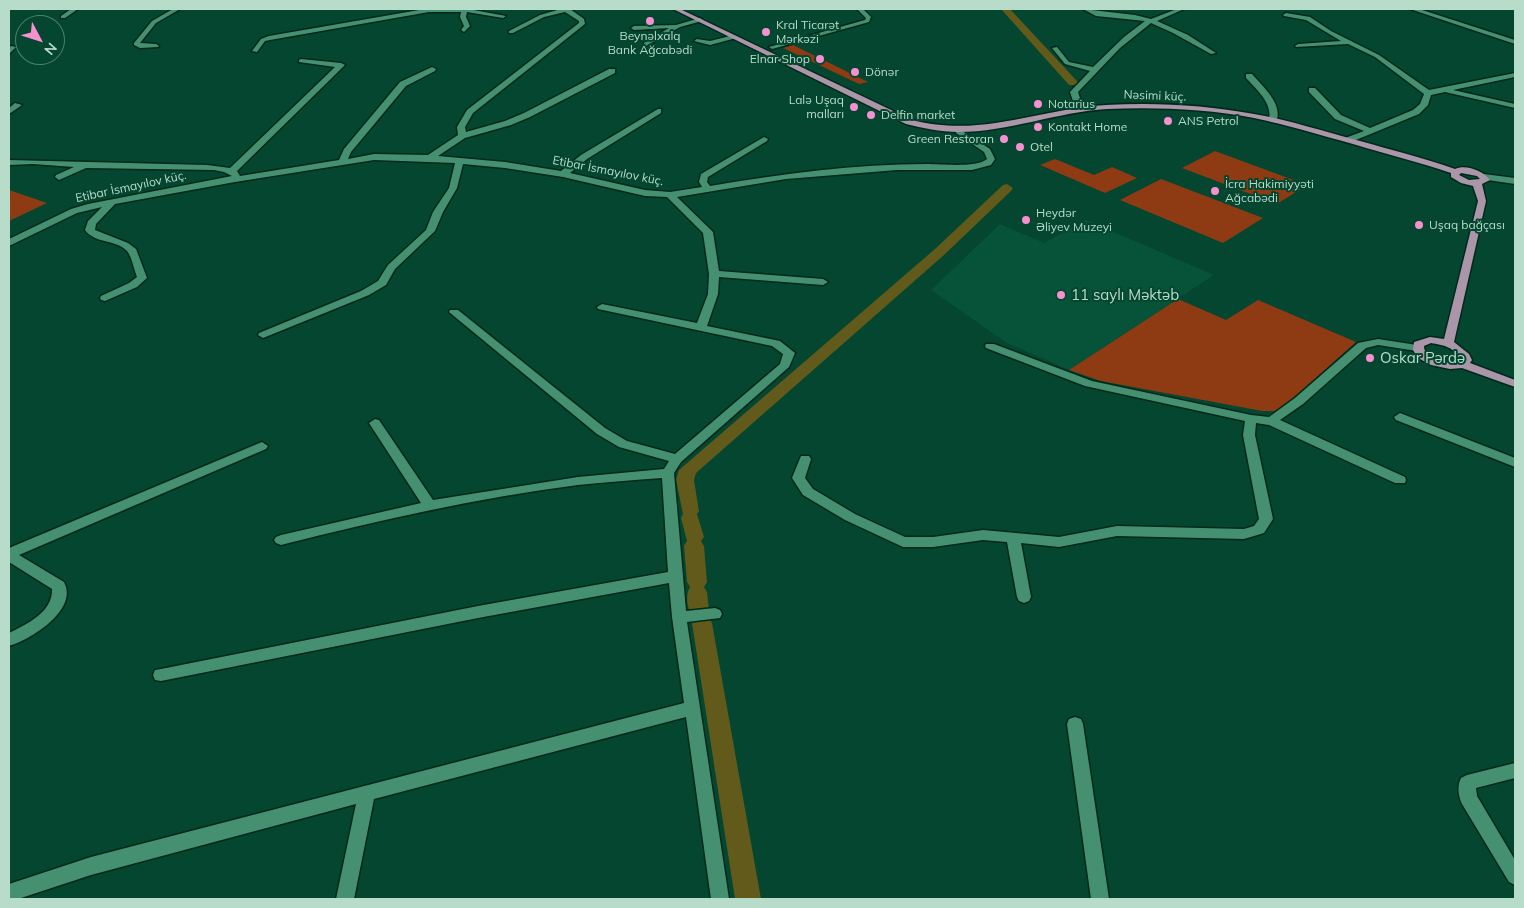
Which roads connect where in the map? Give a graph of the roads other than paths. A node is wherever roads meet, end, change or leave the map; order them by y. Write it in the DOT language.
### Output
graph roads {
  1 [pos="177,9"];
  2 [pos="566,9"];
  3 [pos="676,9"];
  4 [pos="691,9"];
  5 [pos="860,9"];
  6 [pos="874,9"];
  7 [pos="1086,9"];
  8 [pos="1181,9"];
  9 [pos="1413,9"];
  10 [pos="464,10"];
  11 [pos="395,12"];
  12 [pos="1286,15"];
  13 [pos="503,16"];
  14 [pos="700,20"];
  15 [pos="1151,21"];
  16 [pos="678,26"];
  17 [pos="634,28"];
  18 [pos="464,30"];
  19 [pos="511,32"];
  20 [pos="734,37"];
  21 [pos="697,41"];
  22 [pos="1350,42"];
  23 [pos="1515,42"];
  24 [pos="646,44"];
  25 [pos="156,46"];
  26 [pos="1298,46"];
  27 [pos="772,47"];
  28 [pos="1055,48"];
  29 [pos="255,51"];
  30 [pos="1212,53"];
  31 [pos="301,61"];
  32 [pos="432,69"];
  33 [pos="1095,70"];
  34 [pos="612,71"];
  35 [pos="1515,75"];
  36 [pos="1249,76"];
  37 [pos="1498,80"];
  38 [pos="1515,83"];
  39 [pos="1312,90"];
  40 [pos="1440,90"];
  41 [pos="1428,93"];
  42 [pos="18,105"];
  43 [pos="1515,106"];
  44 [pos="1088,108"];
  45 [pos="658,111"];
  46 [pos="9,112"];
  47 [pos="1273,121"];
  48 [pos="959,131"];
  49 [pos="1371,131"];
  50 [pos="462,136"];
  51 [pos="764,139"];
  52 [pos="1348,140"];
  53 [pos="430,158"];
  54 [pos="343,161"];
  55 [pos="9,162"];
  56 [pos="459,162"];
  57 [pos="85,165"];
  58 [pos="563,174"];
  59 [pos="234,175"];
  60 [pos="60,177"];
  61 [pos="1481,180"];
  62 [pos="1515,180"];
  63 [pos="707,188"];
  64 [pos="670,195"];
  65 [pos="113,201"];
  66 [pos="9,243"];
  67 [pos="714,274"];
  68 [pos="823,282"];
  69 [pos="105,298"];
  70 [pos="602,307"];
  71 [pos="454,312"];
  72 [pos="702,328"];
  73 [pos="263,335"];
  74 [pos="1448,344"];
  75 [pos="990,346"];
  76 [pos="1417,348"];
  77 [pos="1463,364"];
  78 [pos="1515,384"];
  79 [pos="1400,417"];
  80 [pos="1251,419"];
  81 [pos="1271,421"];
  82 [pos="375,423"];
  83 [pos="262,446"];
  84 [pos="677,458"];
  85 [pos="805,459"];
  86 [pos="1515,464"];
  87 [pos="668,473"];
  88 [pos="1400,480"];
  89 [pos="430,506"];
  90 [pos="1013,538"];
  91 [pos="280,540"];
  92 [pos="9,555"];
  93 [pos="676,576"];
  94 [pos="1024,597"];
  95 [pos="715,614"];
  96 [pos="679,617"];
  97 [pos="9,640"];
  98 [pos="161,675"];
  99 [pos="693,708"];
  100 [pos="1075,724"];
  101 [pos="1515,771"];
  102 [pos="367,793"];
  103 [pos="1515,876"];
  104 [pos="9,893"];
  105 [pos="345,899"];
  106 [pos="720,899"];
  107 [pos="1100,899"];
  1 -- 25 [label="street"];
  2 -- 19 [label="street"];
  2 -- 50 [label="street"];
  3 -- 14 [label="main road"];
  4 -- 27 [label="main road"];
  5 -- 6 [label="street"];
  5 -- 27 [label="street"];
  7 -- 15 [label="street"];
  8 -- 15 [label="street"];
  9 -- 23 [label="street"];
  10 -- 11 [label="street"];
  10 -- 13 [label="street"];
  10 -- 18 [label="street"];
  11 -- 29 [label="street"];
  12 -- 22 [label="street"];
  14 -- 16 [label="street"];
  14 -- 20 [label="main road"];
  15 -- 30 [label="street"];
  15 -- 33 [label="street"];
  16 -- 17 [label="street"];
  16 -- 24 [label="street"];
  20 -- 21 [label="street"];
  20 -- 48 [label="main road"];
  22 -- 26 [label="street"];
  22 -- 41 [label="street"];
  27 -- 48 [label="main road"];
  28 -- 33 [label="street"];
  31 -- 59 [label="street"];
  32 -- 54 [label="street"];
  33 -- 44 [label="street"];
  34 -- 50 [label="street"];
  35 -- 37 [label="street"];
  36 -- 47 [label="street"];
  37 -- 38 [label="street"];
  37 -- 40 [label="street"];
  39 -- 49 [label="street"];
  40 -- 41 [label="street"];
  40 -- 43 [label="street"];
  41 -- 49 [label="street"];
  42 -- 46 [label="street"];
  44 -- 47 [label="main road, Nəsimi küç."];
  44 -- 48 [label="main road, Nəsimi küç."];
  45 -- 58 [label="street"];
  47 -- 52 [label="main road, Nəsimi küç."];
  48 -- 63 [label="street, Etibar İsmayılov küç."];
  49 -- 52 [label="street"];
  50 -- 53 [label="street"];
  51 -- 63 [label="street"];
  52 -- 61 [label="main road, Nəsimi küç."];
  53 -- 54 [label="street, Etibar İsmayılov küç."];
  53 -- 56 [label="street, Etibar İsmayılov küç."];
  54 -- 59 [label="street, Etibar İsmayılov küç."];
  55 -- 57 [label="street, Etibar İsmayılov küç."];
  56 -- 58 [label="street, Etibar İsmayılov küç."];
  56 -- 73 [label="street"];
  57 -- 59 [label="street, Etibar İsmayılov küç."];
  57 -- 60 [label="street"];
  58 -- 64 [label="street, Etibar İsmayılov küç."];
  59 -- 65 [label="street, Etibar İsmayılov küç."];
  61 -- 62 [label="street"];
  61 -- 74 [label="main road"];
  63 -- 64 [label="street, Etibar İsmayılov küç."];
  64 -- 67 [label="street"];
  65 -- 66 [label="street, Etibar İsmayılov küç."];
  65 -- 69 [label="street"];
  67 -- 68 [label="street"];
  67 -- 72 [label="street"];
  70 -- 72 [label="street"];
  71 -- 84 [label="street"];
  72 -- 84 [label="street"];
  74 -- 76 [label="main road"];
  74 -- 77 [label="main road"];
  75 -- 80 [label="street"];
  76 -- 77 [label="main road"];
  76 -- 81 [label="street"];
  77 -- 78 [label="main road"];
  79 -- 86 [label="street"];
  80 -- 81 [label="street"];
  80 -- 90 [label="street"];
  81 -- 88 [label="street"];
  82 -- 89 [label="street"];
  83 -- 92 [label="street"];
  84 -- 87 [label="street"];
  85 -- 90 [label="street"];
  87 -- 89 [label="street"];
  87 -- 93 [label="street"];
  89 -- 91 [label="street"];
  90 -- 94 [label="street"];
  92 -- 97 [label="street"];
  93 -- 96 [label="street"];
  93 -- 98 [label="street"];
  95 -- 96 [label="street"];
  96 -- 99 [label="street"];
  99 -- 102 [label="street"];
  99 -- 106 [label="street"];
  100 -- 107 [label="street"];
  101 -- 103 [label="street"];
  102 -- 104 [label="street"];
  102 -- 105 [label="street"];
}
